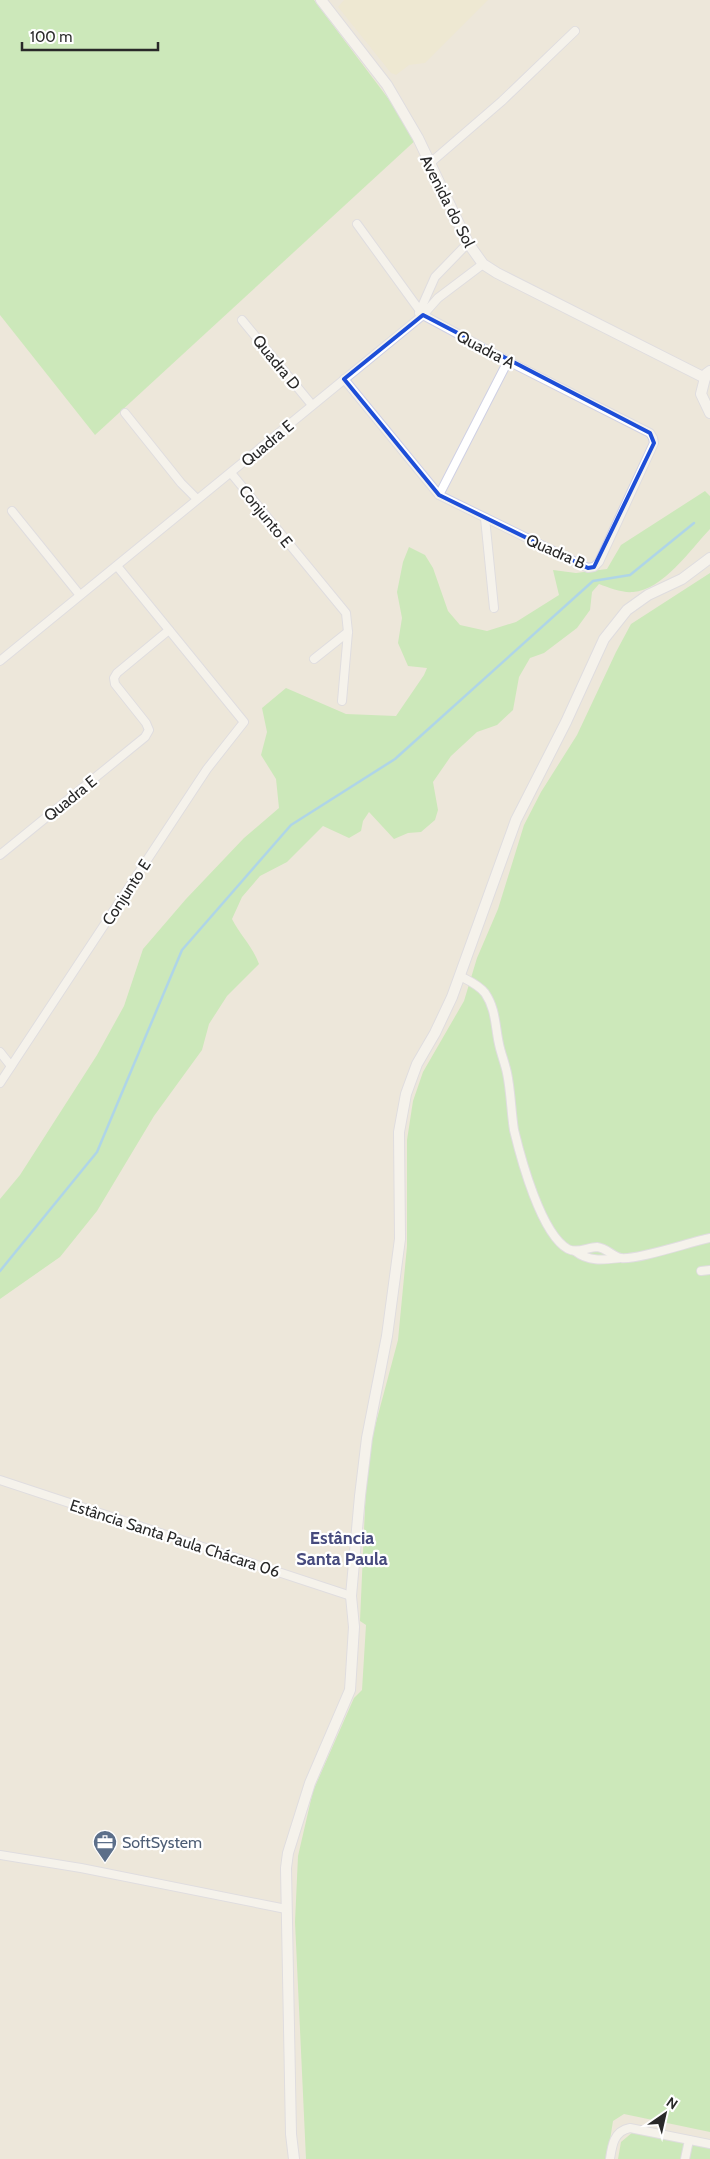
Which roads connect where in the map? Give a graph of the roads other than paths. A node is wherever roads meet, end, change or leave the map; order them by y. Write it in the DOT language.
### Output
graph roads {
  1 [pos="322,0"];
  2 [pos="575,31"];
  3 [pos="429,164"];
  4 [pos="357,224"];
  5 [pos="468,243"];
  6 [pos="483,264"];
  7 [pos="420,315"];
  8 [pos="242,320"];
  9 [pos="508,361"];
  10 [pos="708,377"];
  11 [pos="344,379"];
  12 [pos="312,405"];
  13 [pos="125,413"];
  14 [pos="710,413"];
  15 [pos="650,433"];
  16 [pos="231,473"];
  17 [pos="439,494"];
  18 [pos="197,499"];
  19 [pos="12,511"];
  20 [pos="485,518"];
  21 [pos="710,558"];
  22 [pos="117,566"];
  23 [pos="79,594"];
  24 [pos="494,608"];
  25 [pos="169,630"];
  26 [pos="348,632"];
  27 [pos="314,659"];
  28 [pos="0,661"];
  29 [pos="342,701"];
  30 [pos="0,855"];
  31 [pos="460,976"];
  32 [pos="0,1052"];
  33 [pos="12,1066"];
  34 [pos="0,1084"];
  35 [pos="710,1238"];
  36 [pos="575,1251"];
  37 [pos="620,1258"];
  38 [pos="710,1270"];
  39 [pos="700,1271"];
  40 [pos="0,1480"];
  41 [pos="350,1596"];
  42 [pos="0,1855"];
  43 [pos="286,1909"];
  44 [pos="689,2140"];
  45 [pos="710,2144"];
  46 [pos="294,2159"];
  47 [pos="610,2159"];
  48 [pos="685,2159"];
  1 -- 3 [label="street, Avenida do Sol"];
  2 -- 3 [label="street"];
  3 -- 5 [label="street, Avenida do Sol"];
  4 -- 7 [label="street, Quadra A"];
  5 -- 6 [label="street, Avenida do Sol"];
  5 -- 7 [label="street"];
  6 -- 7 [label="street, Quadra E"];
  6 -- 10 [label="street, Avenida do Sol"];
  7 -- 9 [label="street, Quadra A"];
  7 -- 11 [label="street, Quadra E"];
  8 -- 12 [label="street, Quadra D"];
  9 -- 15 [label="street, Quadra A"];
  9 -- 17 [label="street"];
  10 -- 14 [label="street, Avenida do Sol"];
  11 -- 12 [label="street, Quadra E"];
  11 -- 17 [label="street, Quadra B"];
  12 -- 16 [label="street, Quadra E"];
  13 -- 18 [label="street"];
  15 -- 20 [label="street, Quadra B"];
  16 -- 18 [label="street, Quadra E"];
  16 -- 26 [label="street, Conjunto E"];
  17 -- 20 [label="street, Quadra B"];
  18 -- 22 [label="street, Quadra E"];
  19 -- 23 [label="street"];
  20 -- 24 [label="street"];
  21 -- 31 [label="street"];
  22 -- 23 [label="street, Quadra E"];
  22 -- 25 [label="street"];
  23 -- 28 [label="street, Quadra E"];
  25 -- 30 [label="street, Quadra E"];
  25 -- 33 [label="street, Conjunto E"];
  26 -- 27 [label="street"];
  26 -- 29 [label="street, Conjunto E"];
  31 -- 36 [label="street"];
  31 -- 41 [label="street"];
  32 -- 33 [label="street"];
  33 -- 34 [label="street, Conjunto E"];
  35 -- 37 [label="street"];
  36 -- 37 [label="street"];
  36 -- 37 [label="street"];
  38 -- 39 [label="street"];
  40 -- 41 [label="street, Estância Santa Paula Chácara 06"];
  41 -- 43 [label="street"];
  42 -- 43 [label="street"];
  43 -- 46 [label="street"];
  44 -- 45 [label="street"];
  44 -- 47 [label="street"];
  44 -- 48 [label="street"];
}
